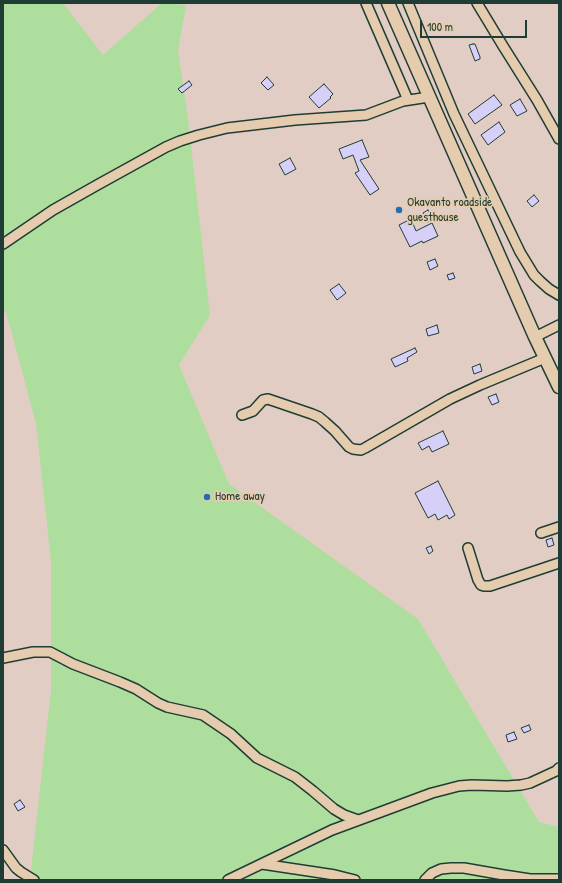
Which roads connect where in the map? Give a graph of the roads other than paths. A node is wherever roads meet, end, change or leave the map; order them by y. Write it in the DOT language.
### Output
graph roads {
  1 [pos="366,3"];
  2 [pos="388,3"];
  3 [pos="408,3"];
  4 [pos="477,3"];
  5 [pos="429,97"];
  6 [pos="408,100"];
  7 [pos="559,139"];
  8 [pos="3,244"];
  9 [pos="559,295"];
  10 [pos="559,325"];
  11 [pos="535,337"];
  12 [pos="546,358"];
  13 [pos="559,387"];
  14 [pos="242,415"];
  15 [pos="559,527"];
  16 [pos="541,533"];
  17 [pos="468,548"];
  18 [pos="559,563"];
  19 [pos="3,658"];
  20 [pos="559,768"];
  21 [pos="358,820"];
  22 [pos="3,850"];
  23 [pos="262,864"];
  24 [pos="559,879"];
  25 [pos="34,880"];
  26 [pos="228,880"];
  27 [pos="355,880"];
  28 [pos="425,880"];
  1 -- 6 [label="street"];
  2 -- 5 [label="main road"];
  3 -- 9 [label="street"];
  4 -- 7 [label="street"];
  5 -- 6 [label="street"];
  5 -- 11 [label="main road"];
  6 -- 8 [label="street"];
  10 -- 11 [label="street"];
  11 -- 12 [label="main road"];
  12 -- 13 [label="main road"];
  12 -- 14 [label="street"];
  15 -- 16 [label="street"];
  17 -- 18 [label="street"];
  19 -- 21 [label="street"];
  20 -- 21 [label="street"];
  21 -- 23 [label="street"];
  22 -- 25 [label="street"];
  23 -- 26 [label="street"];
  23 -- 27 [label="street"];
  24 -- 28 [label="street"];
}
